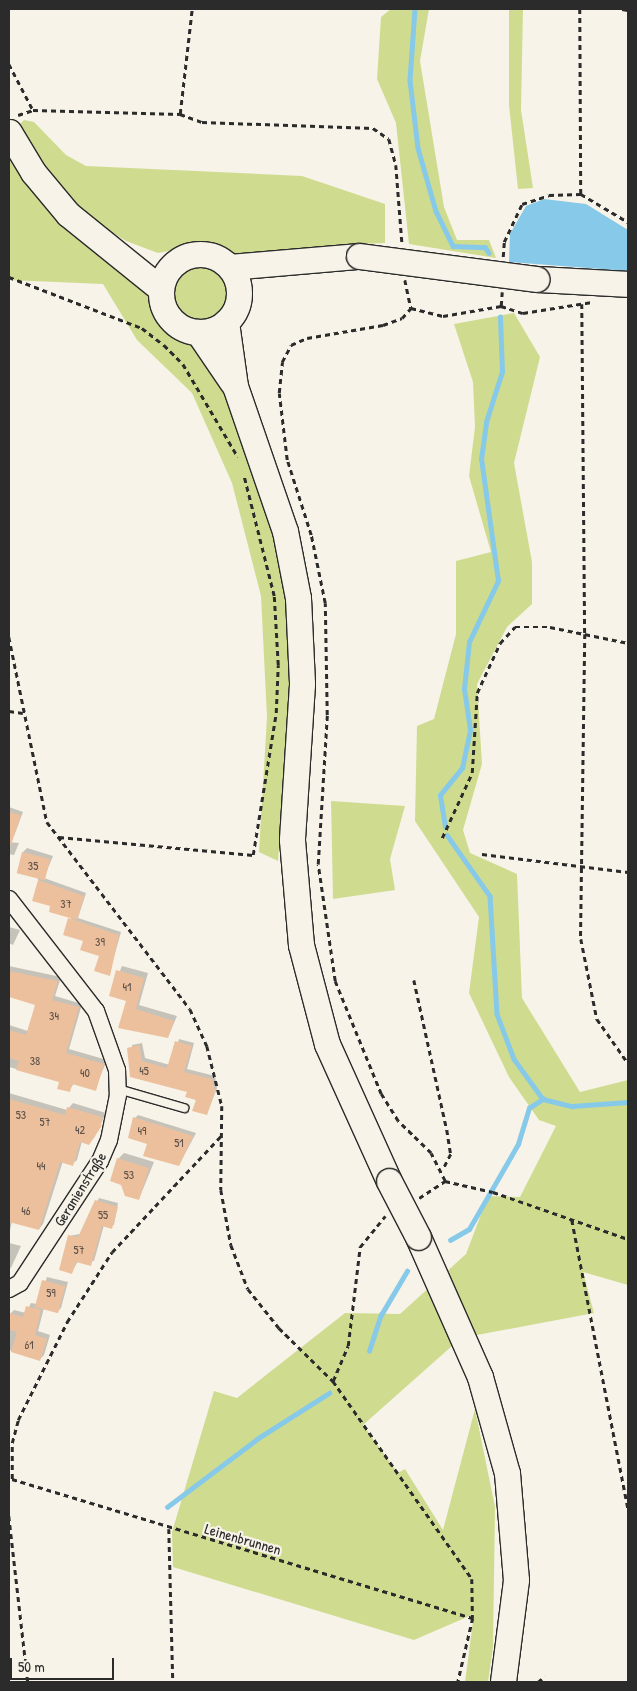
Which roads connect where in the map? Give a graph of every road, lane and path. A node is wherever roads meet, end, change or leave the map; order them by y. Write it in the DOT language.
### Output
graph roads {
  1 [pos="192,9"];
  2 [pos="580,9"];
  3 [pos="622,9"];
  4 [pos="628,10"];
  5 [pos="9,64"];
  6 [pos="33,110"];
  7 [pos="180,114"];
  8 [pos="9,119"];
  9 [pos="9,132"];
  10 [pos="581,194"];
  11 [pos="628,222"];
  12 [pos="504,242"];
  13 [pos="106,244"];
  14 [pos="402,248"];
  15 [pos="302,259"];
  16 [pos="174,264"];
  17 [pos="230,267"];
  18 [pos="404,276"];
  19 [pos="9,277"];
  20 [pos="628,284"];
  21 [pos="161,289"];
  22 [pos="240,294"];
  23 [pos="596,302"];
  24 [pos="582,304"];
  25 [pos="412,308"];
  26 [pos="226,322"];
  27 [pos="198,332"];
  28 [pos="235,386"];
  29 [pos="279,393"];
  30 [pos="240,460"];
  31 [pos="242,469"];
  32 [pos="585,634"];
  33 [pos="9,637"];
  34 [pos="628,644"];
  35 [pos="9,712"];
  36 [pos="24,713"];
  37 [pos="59,836"];
  38 [pos="442,838"];
  39 [pos="482,854"];
  40 [pos="583,866"];
  41 [pos="628,872"];
  42 [pos="9,899"];
  43 [pos="414,980"];
  44 [pos="360,1044"];
  45 [pos="628,1063"];
  46 [pos="118,1089"];
  47 [pos="184,1108"];
  48 [pos="223,1134"];
  49 [pos="443,1170"];
  50 [pos="445,1181"];
  51 [pos="409,1203"];
  52 [pos="392,1212"];
  53 [pos="572,1220"];
  54 [pos="628,1239"];
  55 [pos="9,1289"];
  56 [pos="333,1381"];
  57 [pos="12,1479"];
  58 [pos="9,1482"];
  59 [pos="628,1509"];
  60 [pos="9,1516"];
  61 [pos="169,1529"];
  62 [pos="473,1618"];
  63 [pos="545,1676"];
  64 [pos="28,1682"];
  65 [pos="173,1682"];
  66 [pos="458,1682"];
  67 [pos="503,1682"];
  68 [pos="538,1682"];
  1 -- 7 [label="path"];
  2 -- 10 [label="path"];
  3 -- 4 [label="path"];
  5 -- 6 [label="path"];
  6 -- 7 [label="path"];
  6 -- 8 [label="path"];
  7 -- 14 [label="path"];
  9 -- 13 [label="main road"];
  10 -- 11 [label="path"];
  10 -- 12 [label="path"];
  13 -- 16 [label="main road"];
  13 -- 21 [label="main road"];
  15 -- 17 [label="main road"];
  15 -- 20 [label="main road, bridge"];
  15 -- 22 [label="main road"];
  16 -- 17 [label="main road"];
  16 -- 21 [label="main road"];
  17 -- 22 [label="main road"];
  18 -- 25 [label="path"];
  19 -- 30 [label="path"];
  21 -- 27 [label="main road"];
  22 -- 26 [label="main road"];
  23 -- 24 [label="path"];
  24 -- 25 [label="path"];
  24 -- 32 [label="path"];
  25 -- 29 [label="path"];
  26 -- 27 [label="main road"];
  26 -- 28 [label="main road"];
  27 -- 28 [label="main road"];
  28 -- 67 [label="main road, bridge"];
  31 -- 37 [label="path"];
  32 -- 34 [label="path"];
  32 -- 38 [label="path"];
  32 -- 40 [label="path"];
  33 -- 36 [label="path"];
  35 -- 36 [label="path"];
  36 -- 37 [label="path"];
  37 -- 48 [label="path"];
  39 -- 40 [label="path"];
  40 -- 41 [label="path"];
  40 -- 45 [label="path"];
  42 -- 46 [label="street, Geranienstraße"];
  43 -- 49 [label="path"];
  44 -- 49 [label="path"];
  46 -- 47 [label="lane"];
  46 -- 55 [label="street, Geranienstraße"];
  48 -- 56 [label="path"];
  48 -- 57 [label="path"];
  49 -- 50 [label="path"];
  50 -- 51 [label="path"];
  50 -- 53 [label="path"];
  52 -- 56 [label="path"];
  53 -- 54 [label="path"];
  53 -- 59 [label="path"];
  56 -- 62 [label="path"];
  57 -- 58 [label="path"];
  57 -- 61 [label="path, Leinenbrunnen"];
  60 -- 64 [label="path"];
  61 -- 62 [label="path, Leinenbrunnen"];
  61 -- 65 [label="path"];
  62 -- 66 [label="path"];
  63 -- 68 [label="path"];
}
